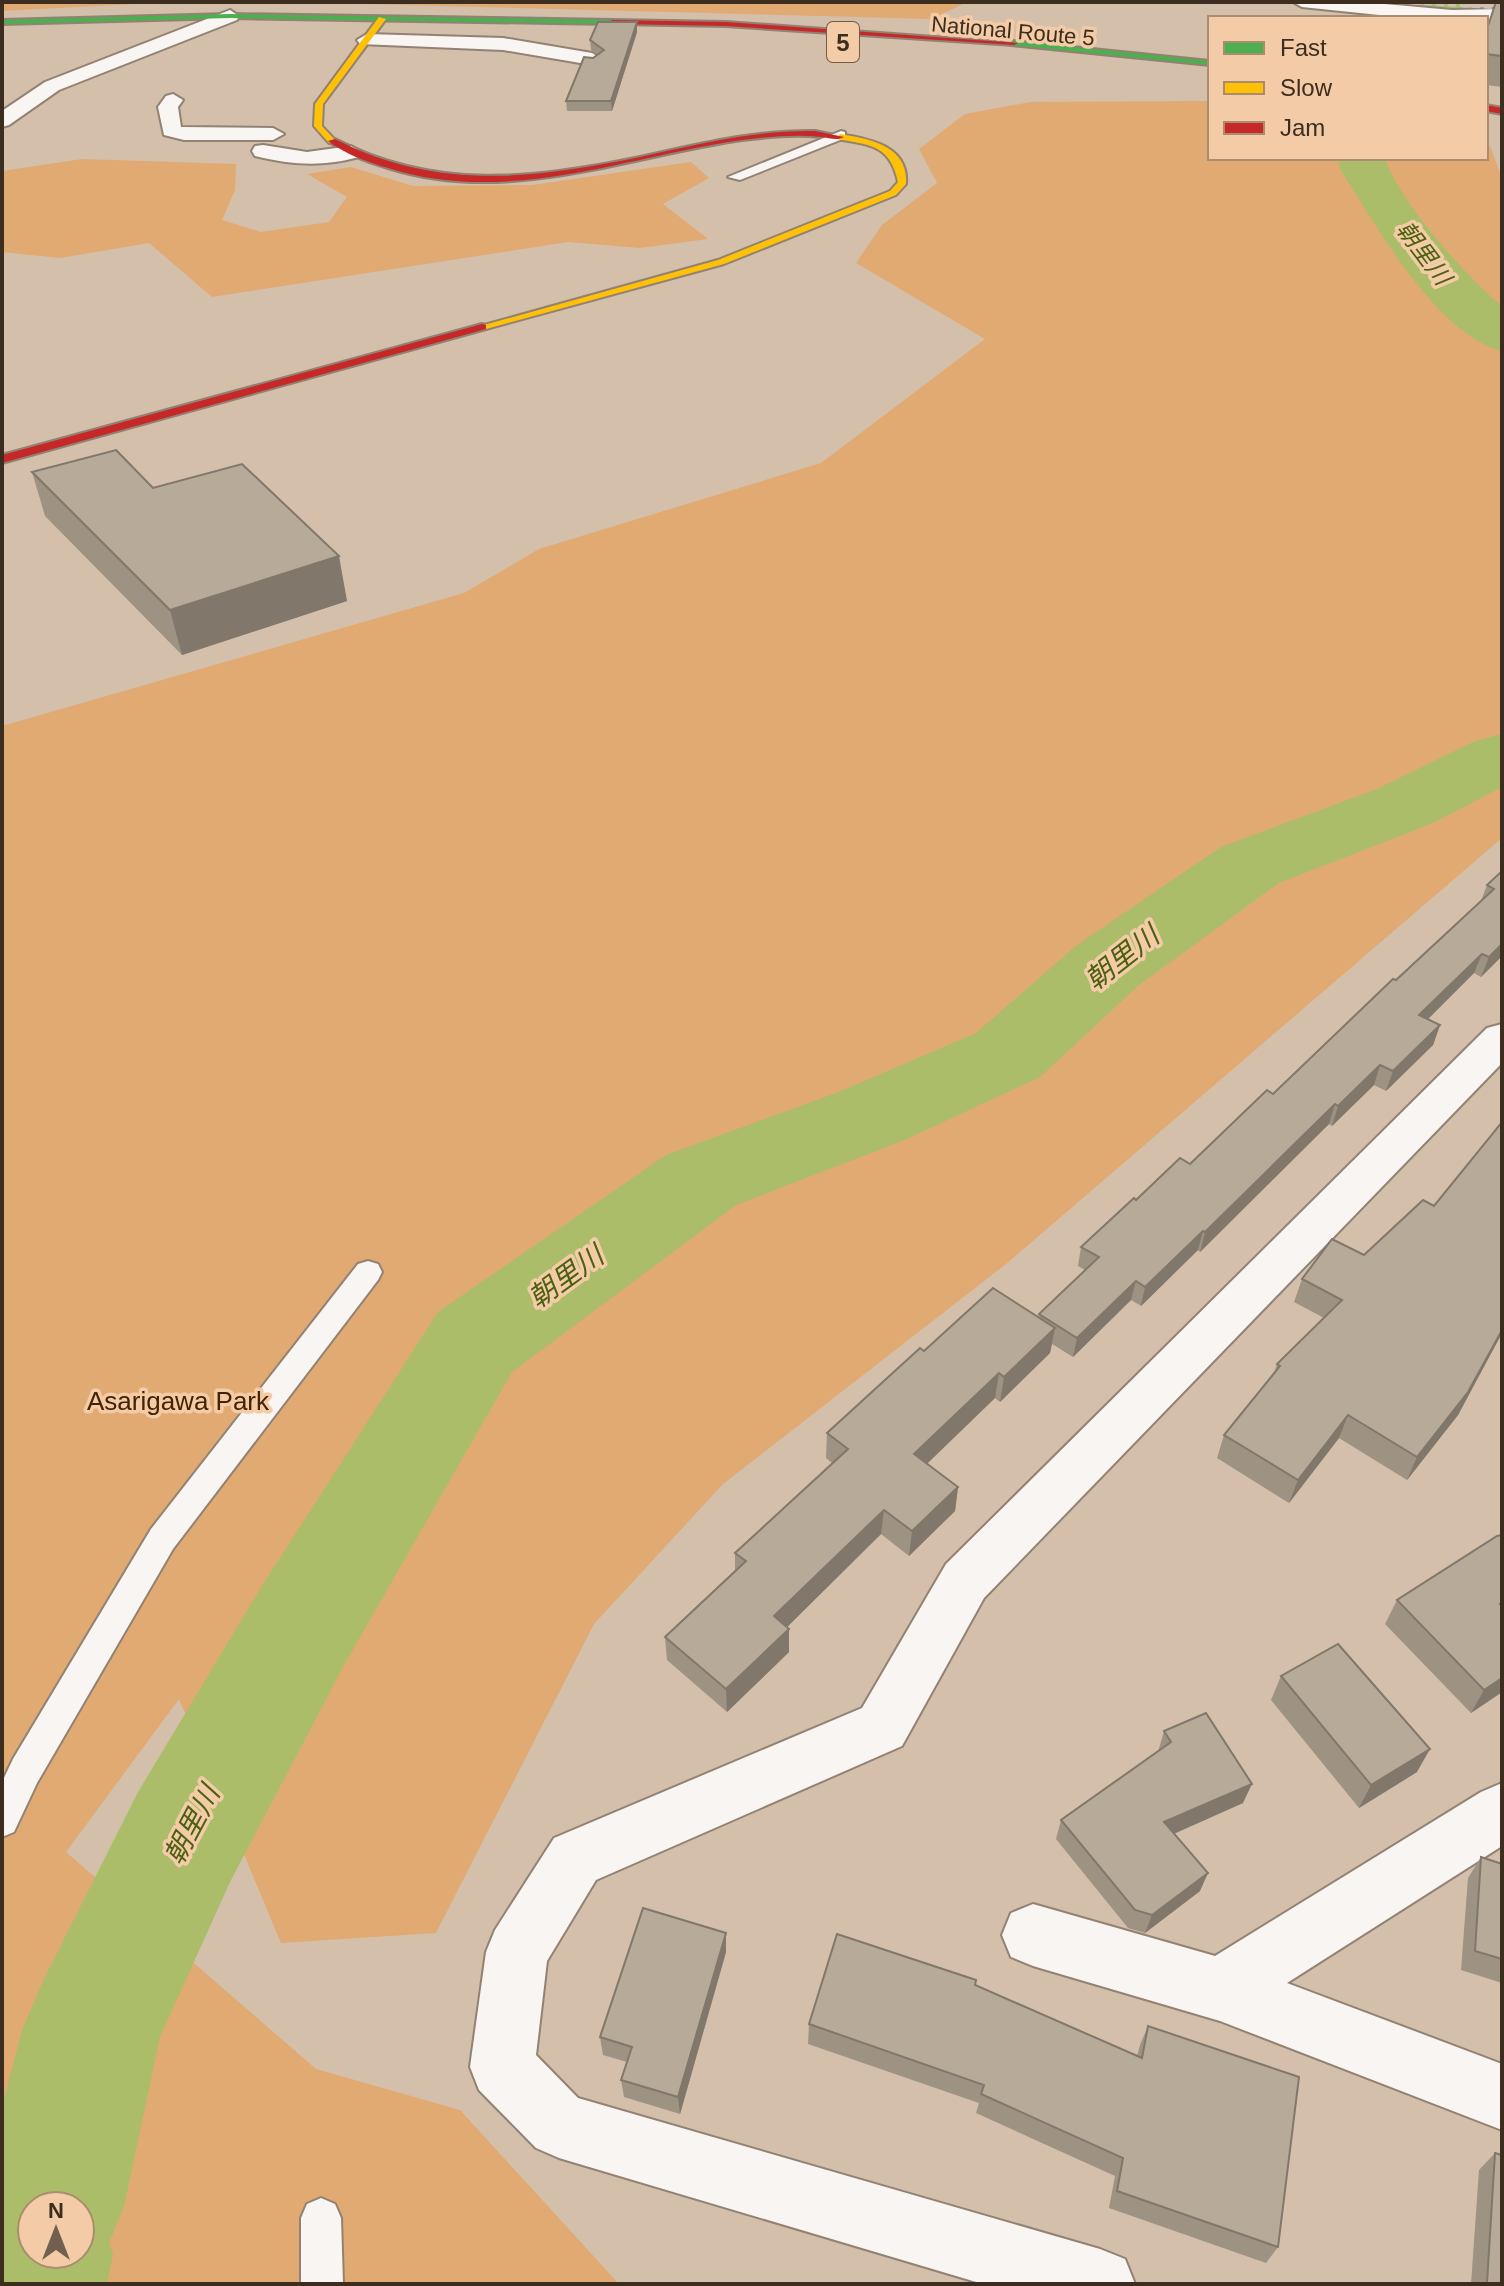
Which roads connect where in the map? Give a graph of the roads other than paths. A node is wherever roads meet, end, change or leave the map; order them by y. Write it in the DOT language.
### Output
graph roads {
  1 [pos="1302,2"];
  2 [pos="1502,15"];
  3 [pos="230,16"];
  4 [pos="382,19"];
  5 [pos="2,22"];
  6 [pos="367,40"];
  7 [pos="1107,57"];
  8 [pos="592,59"];
  9 [pos="1208,63"];
  10 [pos="1208,78"];
  11 [pos="173,100"];
  12 [pos="2,101"];
  13 [pos="28,103"];
  14 [pos="2,121"];
  15 [pos="271,135"];
  16 [pos="841,135"];
  17 [pos="351,152"];
  18 [pos="261,175"];
  19 [pos="735,177"];
  20 [pos="4,456"];
  21 [pos="1496,1053"];
  22 [pos="368,1272"];
  23 [pos="1502,1812"];
  24 [pos="2,1820"];
  25 [pos="1033,1935"];
  26 [pos="1220,1989"];
  27 [pos="1502,2097"];
  28 [pos="321,2218"];
  29 [pos="322,2284"];
  30 [pos="1100,2284"];
  1 -- 2 [label="street"];
  3 -- 4 [label="main road, 5"];
  3 -- 5 [label="main road, 5"];
  3 -- 13 [label="street"];
  4 -- 6 [label="main road"];
  4 -- 7 [label="main road, National Route 5 / 5"];
  6 -- 8 [label="street"];
  6 -- 17 [label="main road"];
  7 -- 9 [label="main road, 5"];
  7 -- 10 [label="main road, National Route 5 / 5"];
  11 -- 15 [label="street"];
  12 -- 13 [label="street"];
  13 -- 14 [label="street"];
  15 -- 17 [label="street"];
  15 -- 18 [label="street"];
  16 -- 17 [label="main road"];
  16 -- 19 [label="lane"];
  16 -- 20 [label="main road"];
  21 -- 30 [label="street"];
  22 -- 24 [label="lane"];
  23 -- 26 [label="street"];
  25 -- 26 [label="street"];
  26 -- 27 [label="street"];
  28 -- 29 [label="lane"];
}
